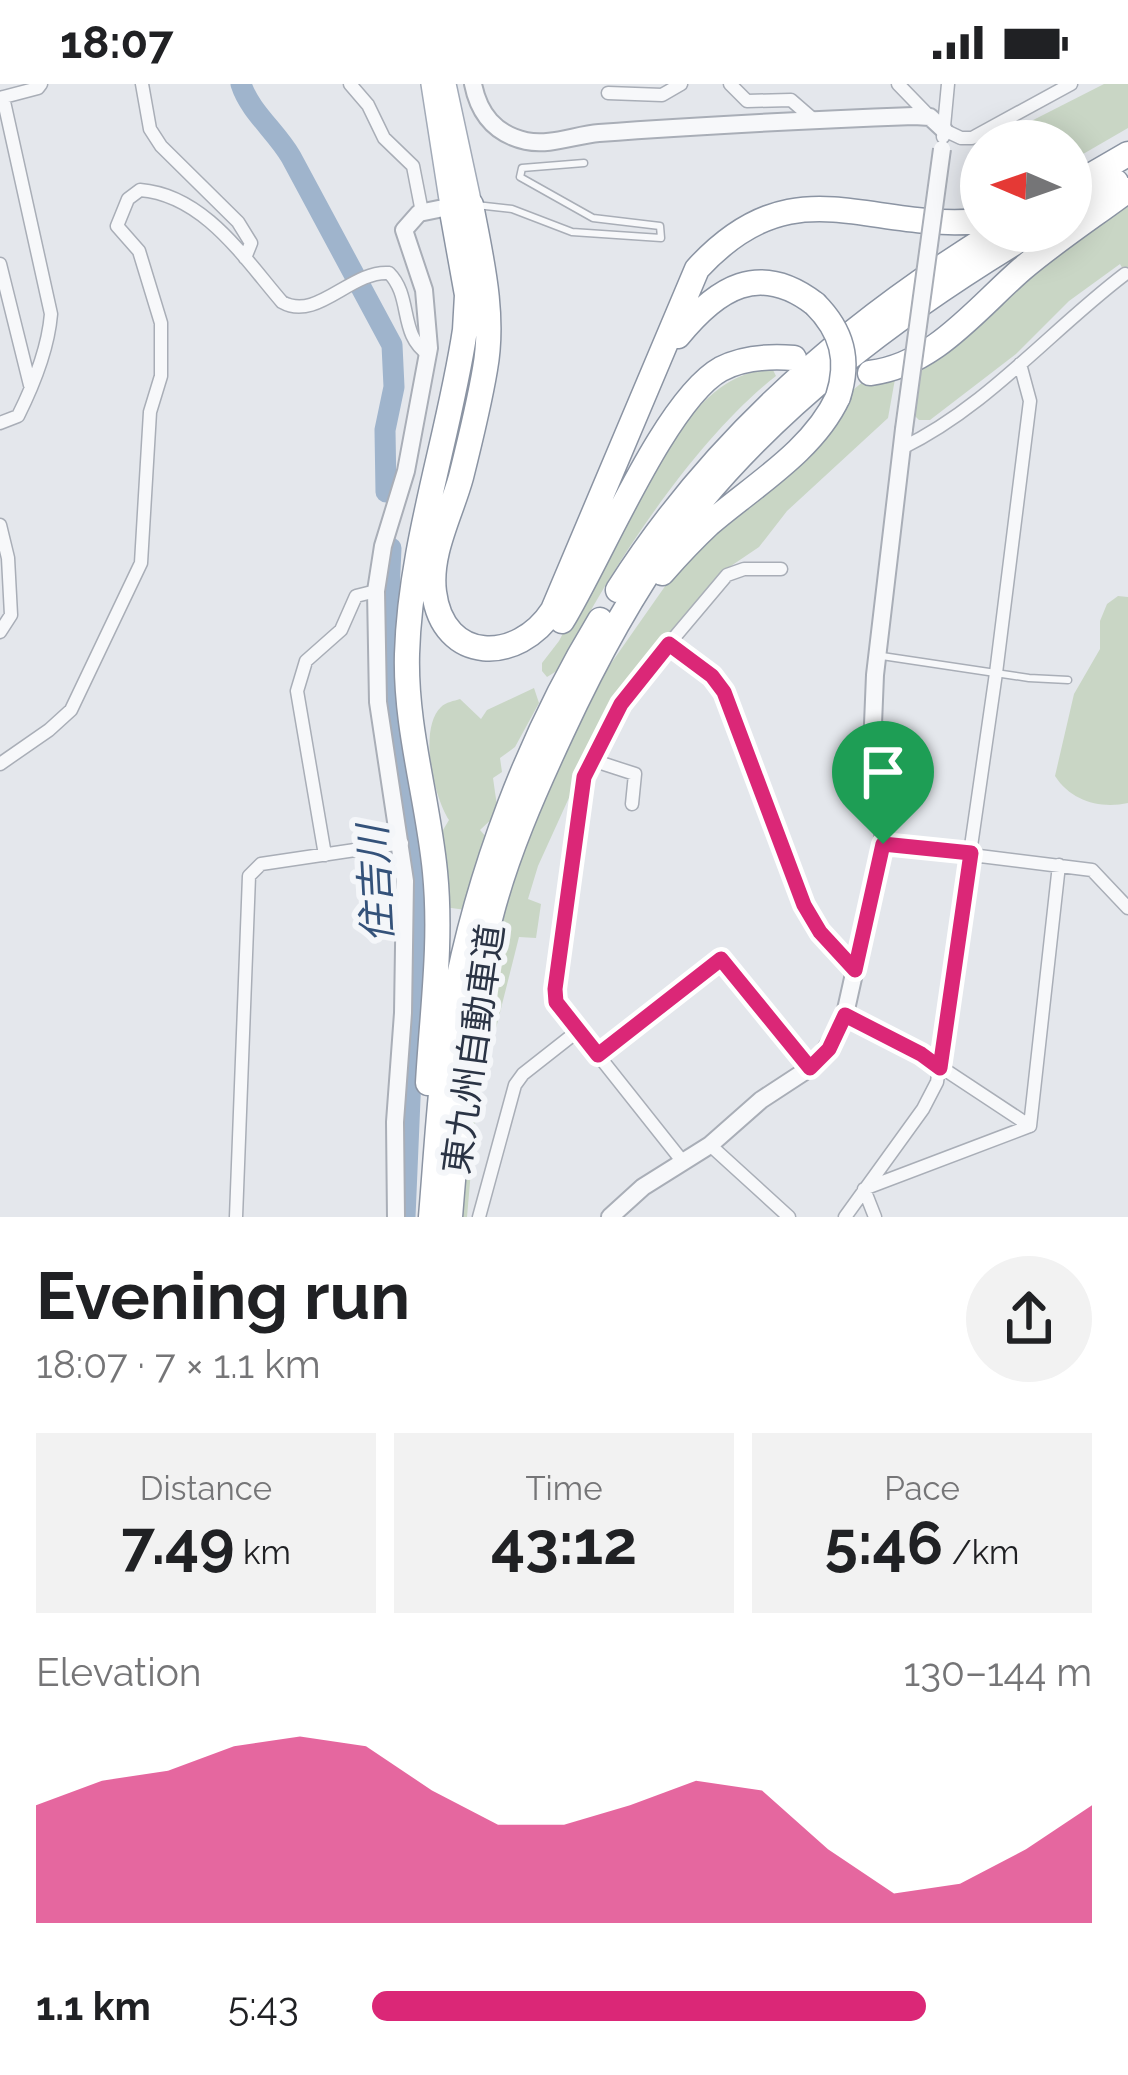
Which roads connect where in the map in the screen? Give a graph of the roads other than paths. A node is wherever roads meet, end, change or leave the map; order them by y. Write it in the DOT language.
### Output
graph roads {
  1 [pos="41,84"];
  2 [pos="142,84"];
  3 [pos="350,84"];
  4 [pos="432,84"];
  5 [pos="445,84"];
  6 [pos="473,84"];
  7 [pos="730,84"];
  8 [pos="898,84"];
  9 [pos="948,84"];
  10 [pos="1071,84"];
  11 [pos="679,85"];
  12 [pos="17,89"];
  13 [pos="608,93"];
  14 [pos="2,98"];
  15 [pos="814,120"];
  16 [pos="937,123"];
  17 [pos="942,149"];
  18 [pos="1128,154"];
  19 [pos="584,163"];
  20 [pos="1092,175"];
  21 [pos="1128,175"];
  22 [pos="1128,190"];
  23 [pos="1092,196"];
  24 [pos="461,205"];
  25 [pos="422,212"];
  26 [pos="960,222"];
  27 [pos="968,252"];
  28 [pos="1002,252"];
  29 [pos="245,258"];
  30 [pos="1,270"];
  31 [pos="1125,274"];
  32 [pos="665,352"];
  33 [pos="429,355"];
  34 [pos="794,358"];
  35 [pos="1020,364"];
  36 [pos="870,373"];
  37 [pos="31,389"];
  38 [pos="0,423"];
  39 [pos="903,438"];
  40 [pos="426,524"];
  41 [pos="0,525"];
  42 [pos="782,569"];
  43 [pos="376,591"];
  44 [pos="0,632"];
  45 [pos="607,639"];
  46 [pos="669,644"];
  47 [pos="877,656"];
  48 [pos="996,673"];
  49 [pos="1069,680"];
  50 [pos="592,760"];
  51 [pos="0,764"];
  52 [pos="632,804"];
  53 [pos="402,843"];
  54 [pos="883,844"];
  55 [pos="971,853"];
  56 [pos="325,854"];
  57 [pos="1059,865"];
  58 [pos="1128,908"];
  59 [pos="855,970"];
  60 [pos="845,1015"];
  61 [pos="579,1030"];
  62 [pos="598,1055"];
  63 [pos="810,1068"];
  64 [pos="940,1068"];
  65 [pos="1030,1126"];
  66 [pos="710,1145"];
  67 [pos="683,1162"];
  68 [pos="864,1189"];
  69 [pos="236,1217"];
  70 [pos="396,1217"];
  71 [pos="428,1217"];
  72 [pos="450,1217"];
  73 [pos="479,1217"];
  74 [pos="610,1217"];
  75 [pos="789,1217"];
  76 [pos="845,1217"];
  77 [pos="875,1217"];
  1 -- 12 [label="street"];
  2 -- 29 [label="street"];
  3 -- 25 [label="street"];
  4 -- 24 [label="main road"];
  5 -- 24 [label="main road"];
  6 -- 15 [label="street"];
  7 -- 15 [label="street"];
  8 -- 16 [label="street"];
  9 -- 16 [label="street"];
  10 -- 16 [label="street"];
  11 -- 13 [label="street"];
  12 -- 14 [label="street"];
  14 -- 37 [label="street"];
  15 -- 16 [label="street"];
  16 -- 17 [label="street"];
  17 -- 39 [label="street, bridge"];
  18 -- 20 [label="highway"];
  19 -- 24 [label="lane"];
  21 -- 23 [label="highway"];
  22 -- 36 [label="highway"];
  24 -- 25 [label="street"];
  24 -- 32 [label="highway"];
  24 -- 40 [label="highway"];
  25 -- 33 [label="street"];
  26 -- 32 [label="highway"];
  27 -- 71 [label="highway, 東九州自動車道"];
  28 -- 45 [label="highway, 東九州自動車道"];
  29 -- 33 [label="street"];
  29 -- 51 [label="street"];
  30 -- 37 [label="street"];
  31 -- 35 [label="street"];
  32 -- 45 [label="highway, bridge"];
  33 -- 43 [label="street"];
  34 -- 40 [label="highway"];
  35 -- 39 [label="street"];
  35 -- 48 [label="street"];
  37 -- 38 [label="street"];
  39 -- 47 [label="street"];
  40 -- 71 [label="highway"];
  41 -- 44 [label="street"];
  42 -- 46 [label="street"];
  43 -- 53 [label="street"];
  43 -- 56 [label="street"];
  45 -- 72 [label="highway, 東九州自動車道"];
  46 -- 50 [label="street"];
  46 -- 59 [label="street"];
  47 -- 48 [label="lane"];
  47 -- 54 [label="street"];
  48 -- 49 [label="lane"];
  48 -- 55 [label="street"];
  50 -- 52 [label="street"];
  50 -- 61 [label="street"];
  53 -- 56 [label="street"];
  53 -- 70 [label="street"];
  54 -- 55 [label="street"];
  54 -- 59 [label="street"];
  55 -- 57 [label="street"];
  55 -- 64 [label="street"];
  56 -- 69 [label="street"];
  57 -- 58 [label="street"];
  57 -- 65 [label="street"];
  59 -- 60 [label="street"];
  60 -- 63 [label="street"];
  60 -- 64 [label="street"];
  61 -- 62 [label="street"];
  61 -- 73 [label="street"];
  62 -- 63 [label="lane"];
  62 -- 67 [label="street"];
  63 -- 66 [label="street"];
  64 -- 65 [label="street"];
  64 -- 68 [label="street"];
  65 -- 68 [label="street"];
  66 -- 67 [label="street"];
  66 -- 75 [label="street"];
  67 -- 74 [label="street"];
  68 -- 76 [label="street"];
  68 -- 77 [label="street"];
}
